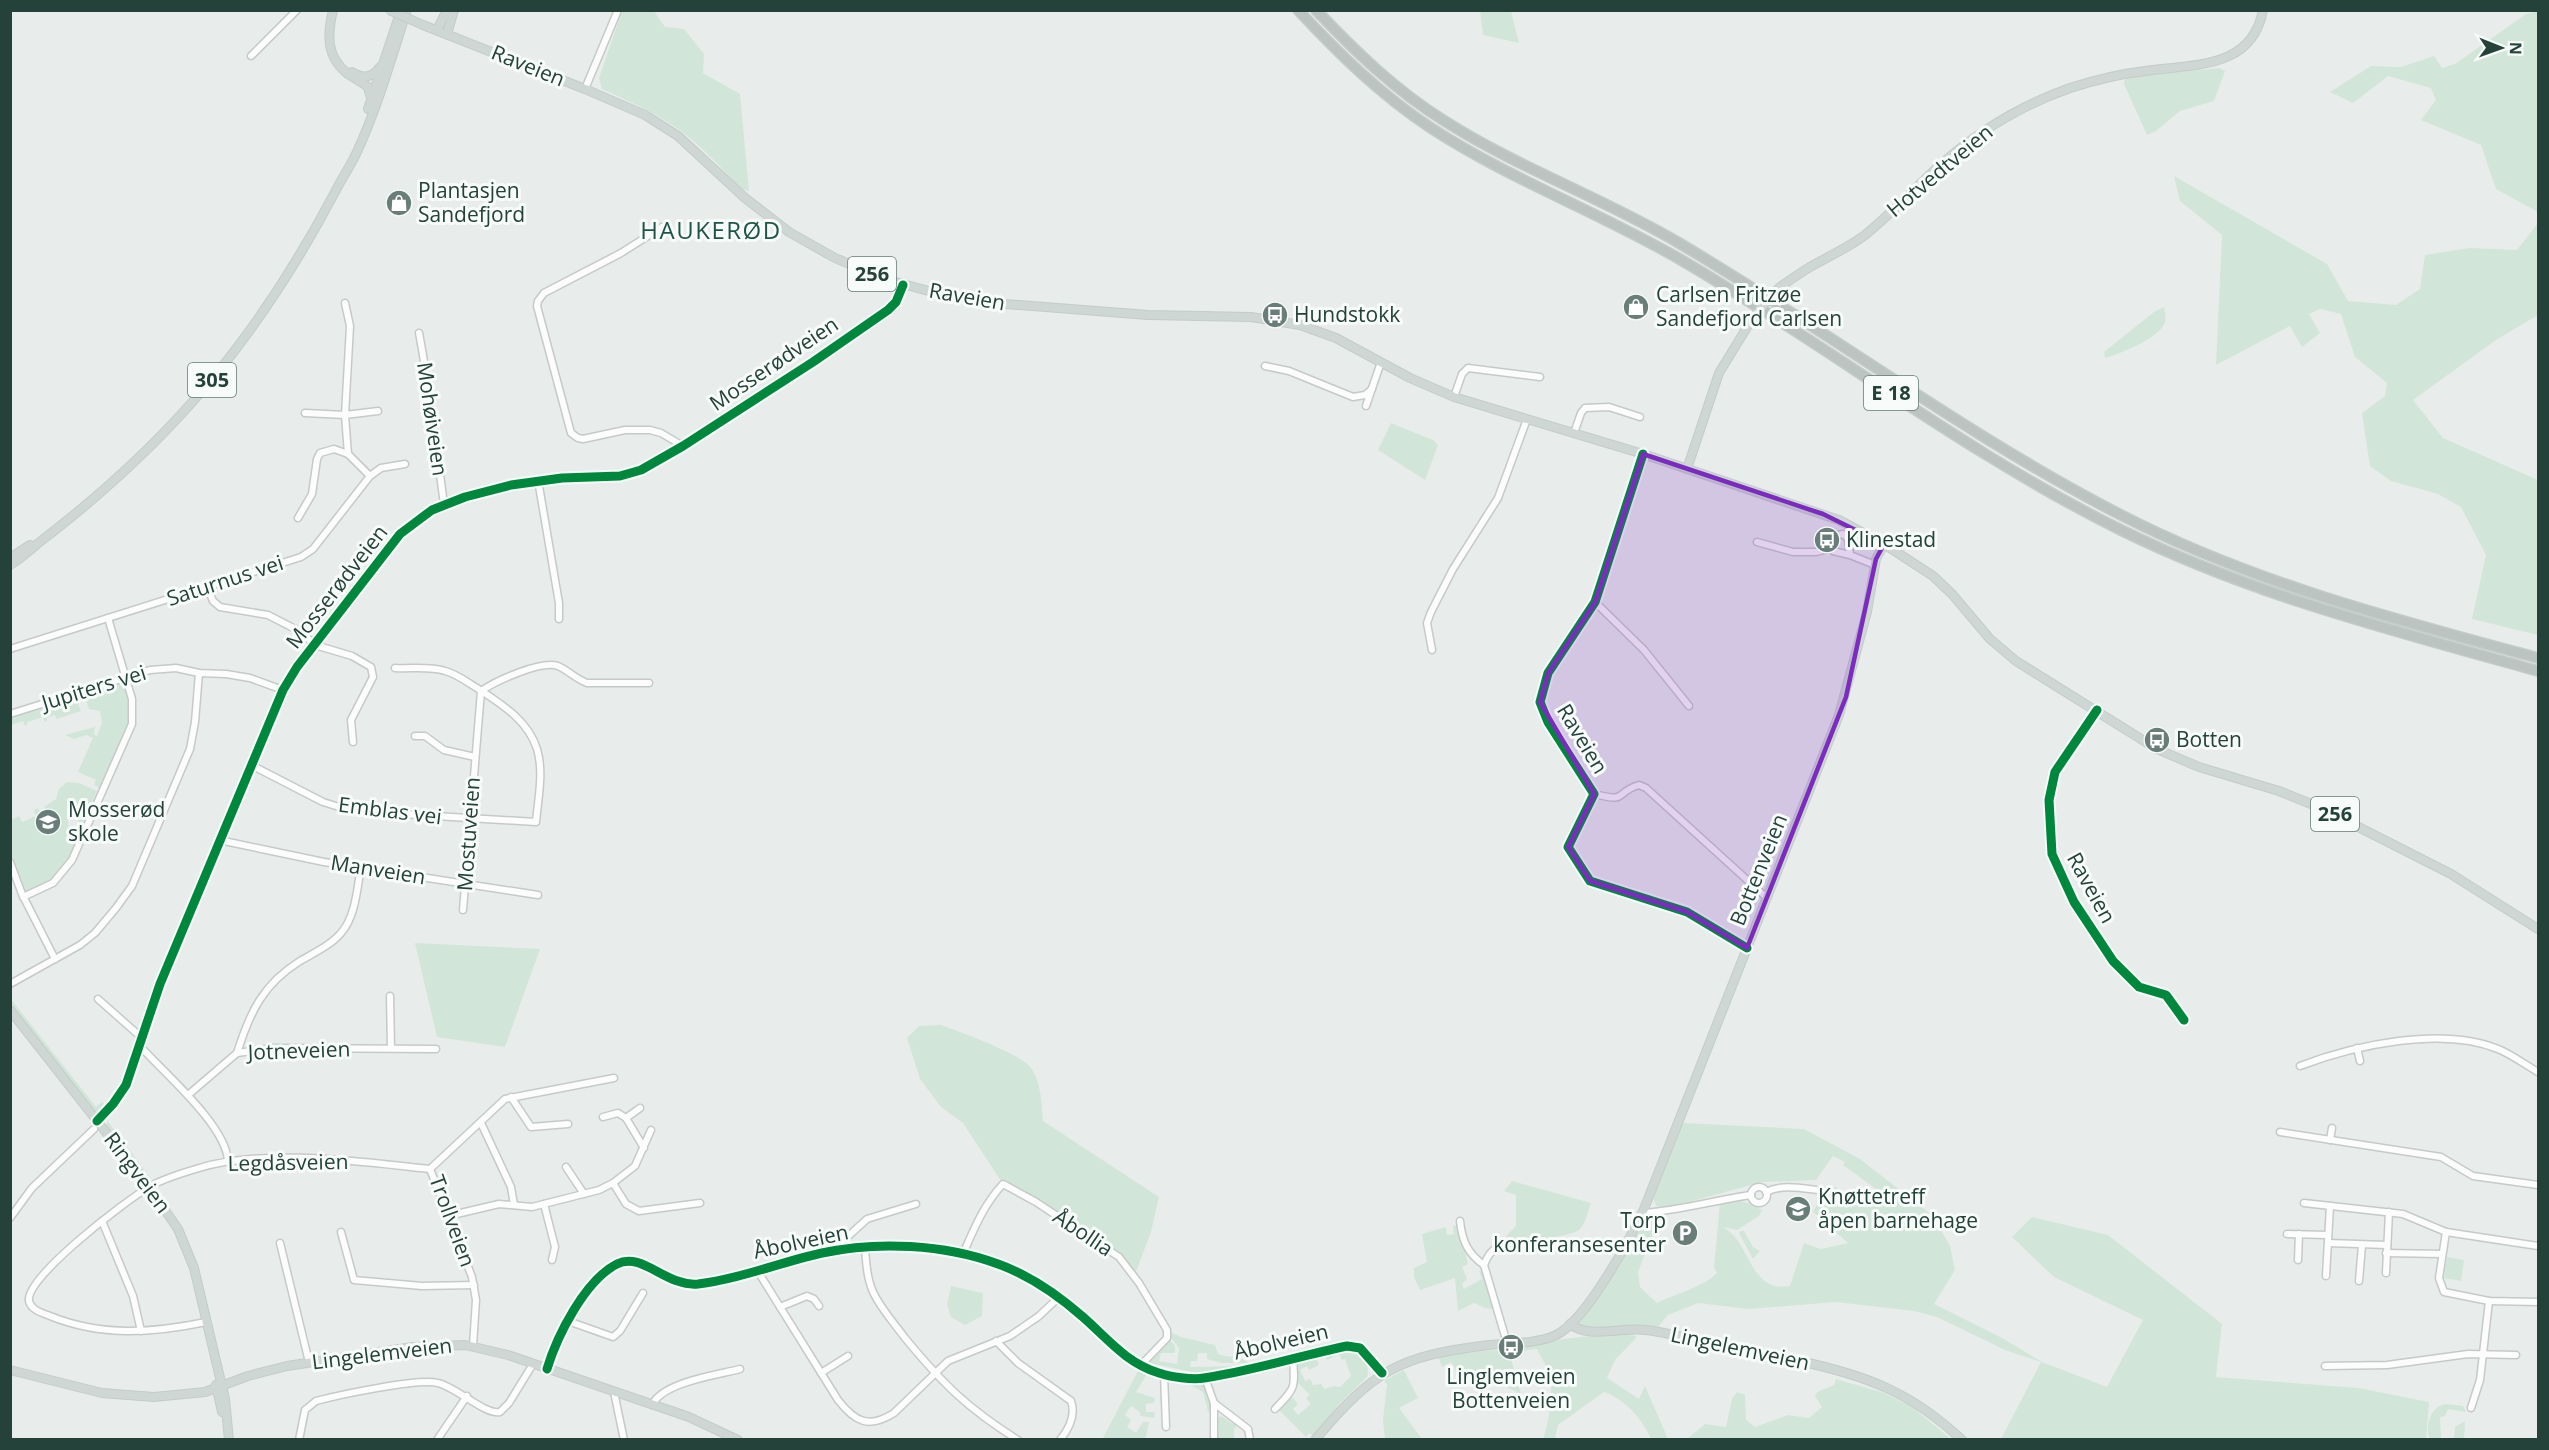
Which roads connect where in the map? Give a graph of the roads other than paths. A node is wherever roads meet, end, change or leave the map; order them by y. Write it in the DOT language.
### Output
graph roads {
  1 [pos="297,10"];
  2 [pos="333,10"];
  3 [pos="339,10"];
  4 [pos="389,10"];
  5 [pos="401,10"];
  6 [pos="407,10"];
  7 [pos="447,10"];
  8 [pos="454,10"];
  9 [pos="618,10"];
  10 [pos="1298,10"];
  11 [pos="1316,10"];
  12 [pos="2263,10"];
  13 [pos="437,30"];
  14 [pos="447,34"];
  15 [pos="251,56"];
  16 [pos="385,61"];
  17 [pos="585,89"];
  18 [pos="370,104"];
  19 [pos="335,191"];
  20 [pos="662,227"];
  21 [pos="903,285"];
  22 [pos="345,303"];
  23 [pos="419,333"];
  24 [pos="1381,362"];
  25 [pos="1265,366"];
  26 [pos="1540,377"];
  27 [pos="1372,389"];
  28 [pos="1454,397"];
  29 [pos="1366,406"];
  30 [pos="378,411"];
  31 [pos="305,413"];
  32 [pos="345,415"];
  33 [pos="1640,417"];
  34 [pos="1527,419"];
  35 [pos="1574,433"];
  36 [pos="683,446"];
  37 [pos="348,454"];
  38 [pos="1643,454"];
  39 [pos="405,464"];
  40 [pos="1687,469"];
  41 [pos="370,476"];
  42 [pos="538,480"];
  43 [pos="444,504"];
  44 [pos="298,518"];
  45 [pos="48,535"];
  46 [pos="1757,542"];
  47 [pos="1884,544"];
  48 [pos="1831,548"];
  49 [pos="1850,555"];
  50 [pos="10,558"];
  51 [pos="10,565"];
  52 [pos="1875,565"];
  53 [pos="207,586"];
  54 [pos="1595,602"];
  55 [pos="108,618"];
  56 [pos="559,619"];
  57 [pos="315,645"];
  58 [pos="10,649"];
  59 [pos="1432,650"];
  60 [pos="2538,658"];
  61 [pos="395,668"];
  62 [pos="2538,671"];
  63 [pos="199,673"];
  64 [pos="126,676"];
  65 [pos="649,683"];
  66 [pos="283,690"];
  67 [pos="481,691"];
  68 [pos="1689,706"];
  69 [pos="2097,710"];
  70 [pos="10,714"];
  71 [pos="415,736"];
  72 [pos="353,742"];
  73 [pos="475,757"];
  74 [pos="253,766"];
  75 [pos="1594,794"];
  76 [pos="470,819"];
  77 [pos="219,840"];
  78 [pos="10,862"];
  79 [pos="360,867"];
  80 [pos="464,884"];
  81 [pos="538,895"];
  82 [pos="23,897"];
  83 [pos="1767,898"];
  84 [pos="463,910"];
  85 [pos="2538,929"];
  86 [pos="1748,948"];
  87 [pos="55,960"];
  88 [pos="10,984"];
  89 [pos="390,996"];
  90 [pos="98,999"];
  91 [pos="10,1010"];
  92 [pos="2184,1020"];
  93 [pos="141,1036"];
  94 [pos="139,1045"];
  95 [pos="391,1048"];
  96 [pos="2357,1048"];
  97 [pos="436,1049"];
  98 [pos="237,1053"];
  99 [pos="2360,1062"];
  100 [pos="2300,1066"];
  101 [pos="2538,1072"];
  102 [pos="614,1078"];
  103 [pos="188,1095"];
  104 [pos="512,1097"];
  105 [pos="640,1108"];
  106 [pos="603,1117"];
  107 [pos="626,1118"];
  108 [pos="481,1123"];
  109 [pos="568,1124"];
  110 [pos="95,1125"];
  111 [pos="2332,1128"];
  112 [pos="651,1130"];
  113 [pos="2280,1132"];
  114 [pos="2330,1140"];
  115 [pos="645,1148"];
  116 [pos="228,1161"];
  117 [pos="566,1167"];
  118 [pos="430,1169"];
  119 [pos="613,1183"];
  120 [pos="2538,1185"];
  121 [pos="149,1187"];
  122 [pos="1825,1191"];
  123 [pos="1766,1192"];
  124 [pos="584,1194"];
  125 [pos="1751,1195"];
  126 [pos="700,1203"];
  127 [pos="2304,1203"];
  128 [pos="544,1204"];
  129 [pos="916,1204"];
  130 [pos="514,1205"];
  131 [pos="2330,1206"];
  132 [pos="2389,1212"];
  133 [pos="1642,1213"];
  134 [pos="448,1216"];
  135 [pos="10,1218"];
  136 [pos="102,1221"];
  137 [pos="1460,1221"];
  138 [pos="340,1232"];
  139 [pos="2446,1232"];
  140 [pos="2287,1234"];
  141 [pos="2298,1234"];
  142 [pos="2327,1235"];
  143 [pos="280,1243"];
  144 [pos="1521,1243"];
  145 [pos="2328,1243"];
  146 [pos="2362,1245"];
  147 [pos="2538,1246"];
  148 [pos="865,1247"];
  149 [pos="2386,1249"];
  150 [pos="832,1251"];
  151 [pos="963,1254"];
  152 [pos="2442,1254"];
  153 [pos="552,1260"];
  154 [pos="2298,1260"];
  155 [pos="1484,1265"];
  156 [pos="758,1270"];
  157 [pos="2386,1273"];
  158 [pos="2326,1276"];
  159 [pos="2359,1281"];
  160 [pos="474,1285"];
  161 [pos="643,1293"];
  162 [pos="1059,1297"];
  163 [pos="2489,1301"];
  164 [pos="2538,1302"];
  165 [pos="819,1306"];
  166 [pos="780,1307"];
  167 [pos="568,1321"];
  168 [pos="206,1322"];
  169 [pos="1570,1324"];
  170 [pos="141,1331"];
  171 [pos="996,1341"];
  172 [pos="1507,1343"];
  173 [pos="473,1346"];
  174 [pos="2482,1354"];
  175 [pos="2516,1355"];
  176 [pos="848,1356"];
  177 [pos="1293,1358"];
  178 [pos="309,1362"];
  179 [pos="533,1364"];
  180 [pos="1141,1365"];
  181 [pos="2325,1366"];
  182 [pos="547,1369"];
  183 [pos="740,1369"];
  184 [pos="10,1370"];
  185 [pos="820,1373"];
  186 [pos="933,1373"];
  187 [pos="1164,1374"];
  188 [pos="1380,1375"];
  189 [pos="1205,1378"];
  190 [pos="219,1385"];
  191 [pos="614,1392"];
  192 [pos="467,1396"];
  193 [pos="1214,1403"];
  194 [pos="652,1405"];
  195 [pos="2470,1408"];
  196 [pos="1275,1409"];
  197 [pos="1166,1427"];
  198 [pos="229,1440"];
  199 [pos="299,1440"];
  200 [pos="437,1440"];
  201 [pos="624,1440"];
  202 [pos="738,1440"];
  203 [pos="1018,1440"];
  204 [pos="1060,1440"];
  205 [pos="1214,1440"];
  206 [pos="1250,1440"];
  207 [pos="1315,1440"];
  208 [pos="1962,1440"];
  1 -- 15 [label="street"];
  2 -- 18 [label="main road"];
  3 -- 16 [label="main road"];
  4 -- 13 [label="main road, Raveien, bridge"];
  5 -- 16 [label="main road, 305"];
  6 -- 19 [label="main road, 305"];
  7 -- 13 [label="main road"];
  8 -- 14 [label="main road"];
  9 -- 17 [label="street"];
  10 -- 62 [label="highway, E 18"];
  11 -- 60 [label="highway, E 18"];
  12 -- 40 [label="main road, Hotvedtveien, bridge"];
  13 -- 14 [label="main road, Raveien"];
  14 -- 17 [label="main road, Raveien / 256"];
  16 -- 18 [label="main road, 305"];
  17 -- 21 [label="main road, Raveien / 256"];
  18 -- 19 [label="main road, 305"];
  19 -- 45 [label="main road, 305"];
  20 -- 36 [label="street"];
  21 -- 24 [label="main road, Raveien / 256"];
  21 -- 36 [label="street, Mosserødveien"];
  22 -- 32 [label="street"];
  23 -- 43 [label="street, Mohøiveien"];
  24 -- 27 [label="street"];
  24 -- 28 [label="main road, Raveien / 256"];
  25 -- 27 [label="street"];
  26 -- 28 [label="street"];
  27 -- 29 [label="street"];
  28 -- 34 [label="main road, Raveien / 256"];
  30 -- 32 [label="street"];
  31 -- 32 [label="street"];
  32 -- 37 [label="street"];
  33 -- 35 [label="street"];
  34 -- 35 [label="main road, Raveien / 256"];
  34 -- 59 [label="street"];
  35 -- 38 [label="main road, Raveien / 256"];
  36 -- 42 [label="street, Mosserødveien"];
  37 -- 41 [label="street"];
  37 -- 44 [label="street"];
  38 -- 40 [label="main road, Raveien / 256"];
  38 -- 54 [label="street, Raveien"];
  39 -- 41 [label="street"];
  40 -- 47 [label="main road, Raveien / 256"];
  41 -- 53 [label="street, Saturnus vei"];
  42 -- 43 [label="street, Mosserødveien"];
  42 -- 56 [label="street"];
  43 -- 57 [label="street, Mosserødveien"];
  45 -- 50 [label="main road, 305"];
  45 -- 51 [label="main road, 305"];
  46 -- 48 [label="street"];
  47 -- 52 [label="main road, Bottenveien"];
  47 -- 69 [label="main road, Raveien / 256"];
  48 -- 49 [label="street"];
  48 -- 49 [label="street"];
  49 -- 52 [label="street"];
  52 -- 83 [label="main road, Bottenveien"];
  53 -- 55 [label="street, Saturnus vei"];
  53 -- 57 [label="street"];
  54 -- 68 [label="street"];
  54 -- 75 [label="street, Raveien"];
  55 -- 58 [label="street, Saturnus vei"];
  55 -- 64 [label="street"];
  57 -- 66 [label="street, Mosserødveien"];
  57 -- 72 [label="street"];
  61 -- 67 [label="street"];
  63 -- 64 [label="street, Jupiters vei"];
  63 -- 66 [label="street, Jupiters vei"];
  63 -- 87 [label="street"];
  64 -- 70 [label="street, Jupiters vei"];
  64 -- 82 [label="street"];
  65 -- 67 [label="street"];
  66 -- 74 [label="street, Mosserødveien"];
  67 -- 73 [label="street, Mostuveien"];
  67 -- 76 [label="street, Emblas vei"];
  69 -- 85 [label="main road, Raveien / 256"];
  69 -- 92 [label="street, Raveien"];
  71 -- 73 [label="street, Mostuveien"];
  73 -- 76 [label="street, Mostuveien"];
  74 -- 76 [label="street, Emblas vei"];
  74 -- 77 [label="street, Mosserødveien"];
  75 -- 83 [label="street"];
  75 -- 86 [label="street, Raveien"];
  76 -- 80 [label="street, Mostuveien"];
  77 -- 79 [label="street, Manveien"];
  77 -- 93 [label="street, Mosserødveien"];
  78 -- 82 [label="street"];
  79 -- 80 [label="street, Manveien"];
  79 -- 98 [label="street"];
  80 -- 81 [label="street, Manveien"];
  80 -- 84 [label="street, Mostuveien"];
  82 -- 87 [label="street"];
  83 -- 86 [label="main road, Bottenveien"];
  86 -- 133 [label="main road, Bottenveien"];
  87 -- 88 [label="street"];
  89 -- 95 [label="street"];
  90 -- 93 [label="street"];
  91 -- 110 [label="main road, Ringveien"];
  93 -- 94 [label="street, Mosserødveien"];
  94 -- 103 [label="street"];
  94 -- 110 [label="street, Mosserødveien"];
  95 -- 97 [label="street, Jotneveien"];
  95 -- 98 [label="street, Jotneveien"];
  96 -- 99 [label="street"];
  96 -- 100 [label="street"];
  96 -- 101 [label="street"];
  98 -- 103 [label="street, Jotneveien"];
  102 -- 104 [label="street, Trollveien"];
  103 -- 116 [label="street"];
  104 -- 108 [label="street, Trollveien"];
  104 -- 109 [label="street"];
  105 -- 107 [label="street"];
  106 -- 107 [label="street"];
  107 -- 115 [label="street"];
  108 -- 118 [label="street, Trollveien"];
  108 -- 130 [label="street"];
  110 -- 121 [label="main road, Ringveien"];
  110 -- 135 [label="street, Mosserødveien"];
  111 -- 114 [label="street"];
  112 -- 115 [label="street"];
  113 -- 114 [label="street"];
  114 -- 120 [label="street"];
  115 -- 119 [label="street"];
  116 -- 118 [label="street, Legdåsveien"];
  116 -- 121 [label="street, Legdåsveien"];
  117 -- 124 [label="street"];
  118 -- 134 [label="street, Trollveien"];
  119 -- 124 [label="street"];
  119 -- 126 [label="street"];
  121 -- 136 [label="street, Legdåsveien"];
  121 -- 168 [label="main road, Ringveien"];
  122 -- 123 [label="street"];
  123 -- 125 [label="street"];
  123 -- 125 [label="street"];
  124 -- 128 [label="street"];
  125 -- 133 [label="street"];
  127 -- 131 [label="street"];
  128 -- 130 [label="street"];
  128 -- 153 [label="street"];
  129 -- 150 [label="street"];
  130 -- 134 [label="street"];
  131 -- 132 [label="street"];
  131 -- 142 [label="street"];
  132 -- 139 [label="street"];
  132 -- 149 [label="street"];
  133 -- 169 [label="main road, Bottenveien"];
  134 -- 160 [label="street, Trollveien"];
  136 -- 170 [label="street"];
  136 -- 170 [label="street, Legdåsveien"];
  137 -- 155 [label="street"];
  138 -- 160 [label="street"];
  139 -- 147 [label="street"];
  139 -- 152 [label="street"];
  140 -- 141 [label="street"];
  141 -- 142 [label="street"];
  141 -- 154 [label="street"];
  142 -- 145 [label="street"];
  143 -- 178 [label="street"];
  144 -- 155 [label="street"];
  145 -- 146 [label="street"];
  145 -- 158 [label="street"];
  146 -- 149 [label="street"];
  146 -- 159 [label="street"];
  148 -- 150 [label="street, Åbolveien"];
  148 -- 151 [label="street, Åbolveien"];
  148 -- 186 [label="street"];
  149 -- 152 [label="street"];
  149 -- 157 [label="street"];
  150 -- 156 [label="street, Åbolveien"];
  151 -- 162 [label="street, Åbolveien"];
  151 -- 180 [label="street, Åbollia"];
  152 -- 163 [label="street"];
  155 -- 172 [label="street"];
  156 -- 166 [label="street"];
  156 -- 167 [label="street, Åbolveien"];
  160 -- 173 [label="street, Trollveien"];
  161 -- 167 [label="street"];
  162 -- 171 [label="street"];
  162 -- 180 [label="street, Åbolveien"];
  163 -- 164 [label="street"];
  163 -- 174 [label="street"];
  165 -- 166 [label="street"];
  166 -- 185 [label="street"];
  167 -- 182 [label="street, Åbolveien"];
  168 -- 170 [label="street"];
  168 -- 190 [label="main road, Ringveien"];
  169 -- 172 [label="main road"];
  169 -- 208 [label="main road, Lingelemveien"];
  171 -- 186 [label="street"];
  171 -- 204 [label="street"];
  172 -- 188 [label="main road"];
  173 -- 178 [label="main road, Lingelemveien"];
  173 -- 179 [label="main road, Lingelemveien"];
  174 -- 175 [label="street"];
  174 -- 181 [label="street"];
  174 -- 195 [label="street"];
  176 -- 185 [label="street"];
  177 -- 188 [label="street, Åbolveien"];
  177 -- 189 [label="street, Åbolveien"];
  177 -- 196 [label="street"];
  178 -- 190 [label="main road, Lingelemveien"];
  179 -- 182 [label="main road, Lingelemveien"];
  179 -- 192 [label="street"];
  180 -- 187 [label="street, Åbolveien"];
  182 -- 191 [label="main road, Lingelemveien"];
  183 -- 194 [label="street"];
  184 -- 190 [label="main road, Lingelemveien"];
  185 -- 186 [label="street"];
  186 -- 203 [label="street"];
  187 -- 189 [label="street, Åbolveien"];
  187 -- 197 [label="street"];
  188 -- 207 [label="main road"];
  189 -- 193 [label="street"];
  190 -- 198 [label="main road, Ringveien"];
  191 -- 194 [label="main road, Lingelemveien"];
  191 -- 201 [label="street"];
  192 -- 199 [label="street"];
  192 -- 200 [label="street"];
  193 -- 205 [label="street"];
  193 -- 206 [label="street"];
  194 -- 202 [label="main road, Lingelemveien"];
}
